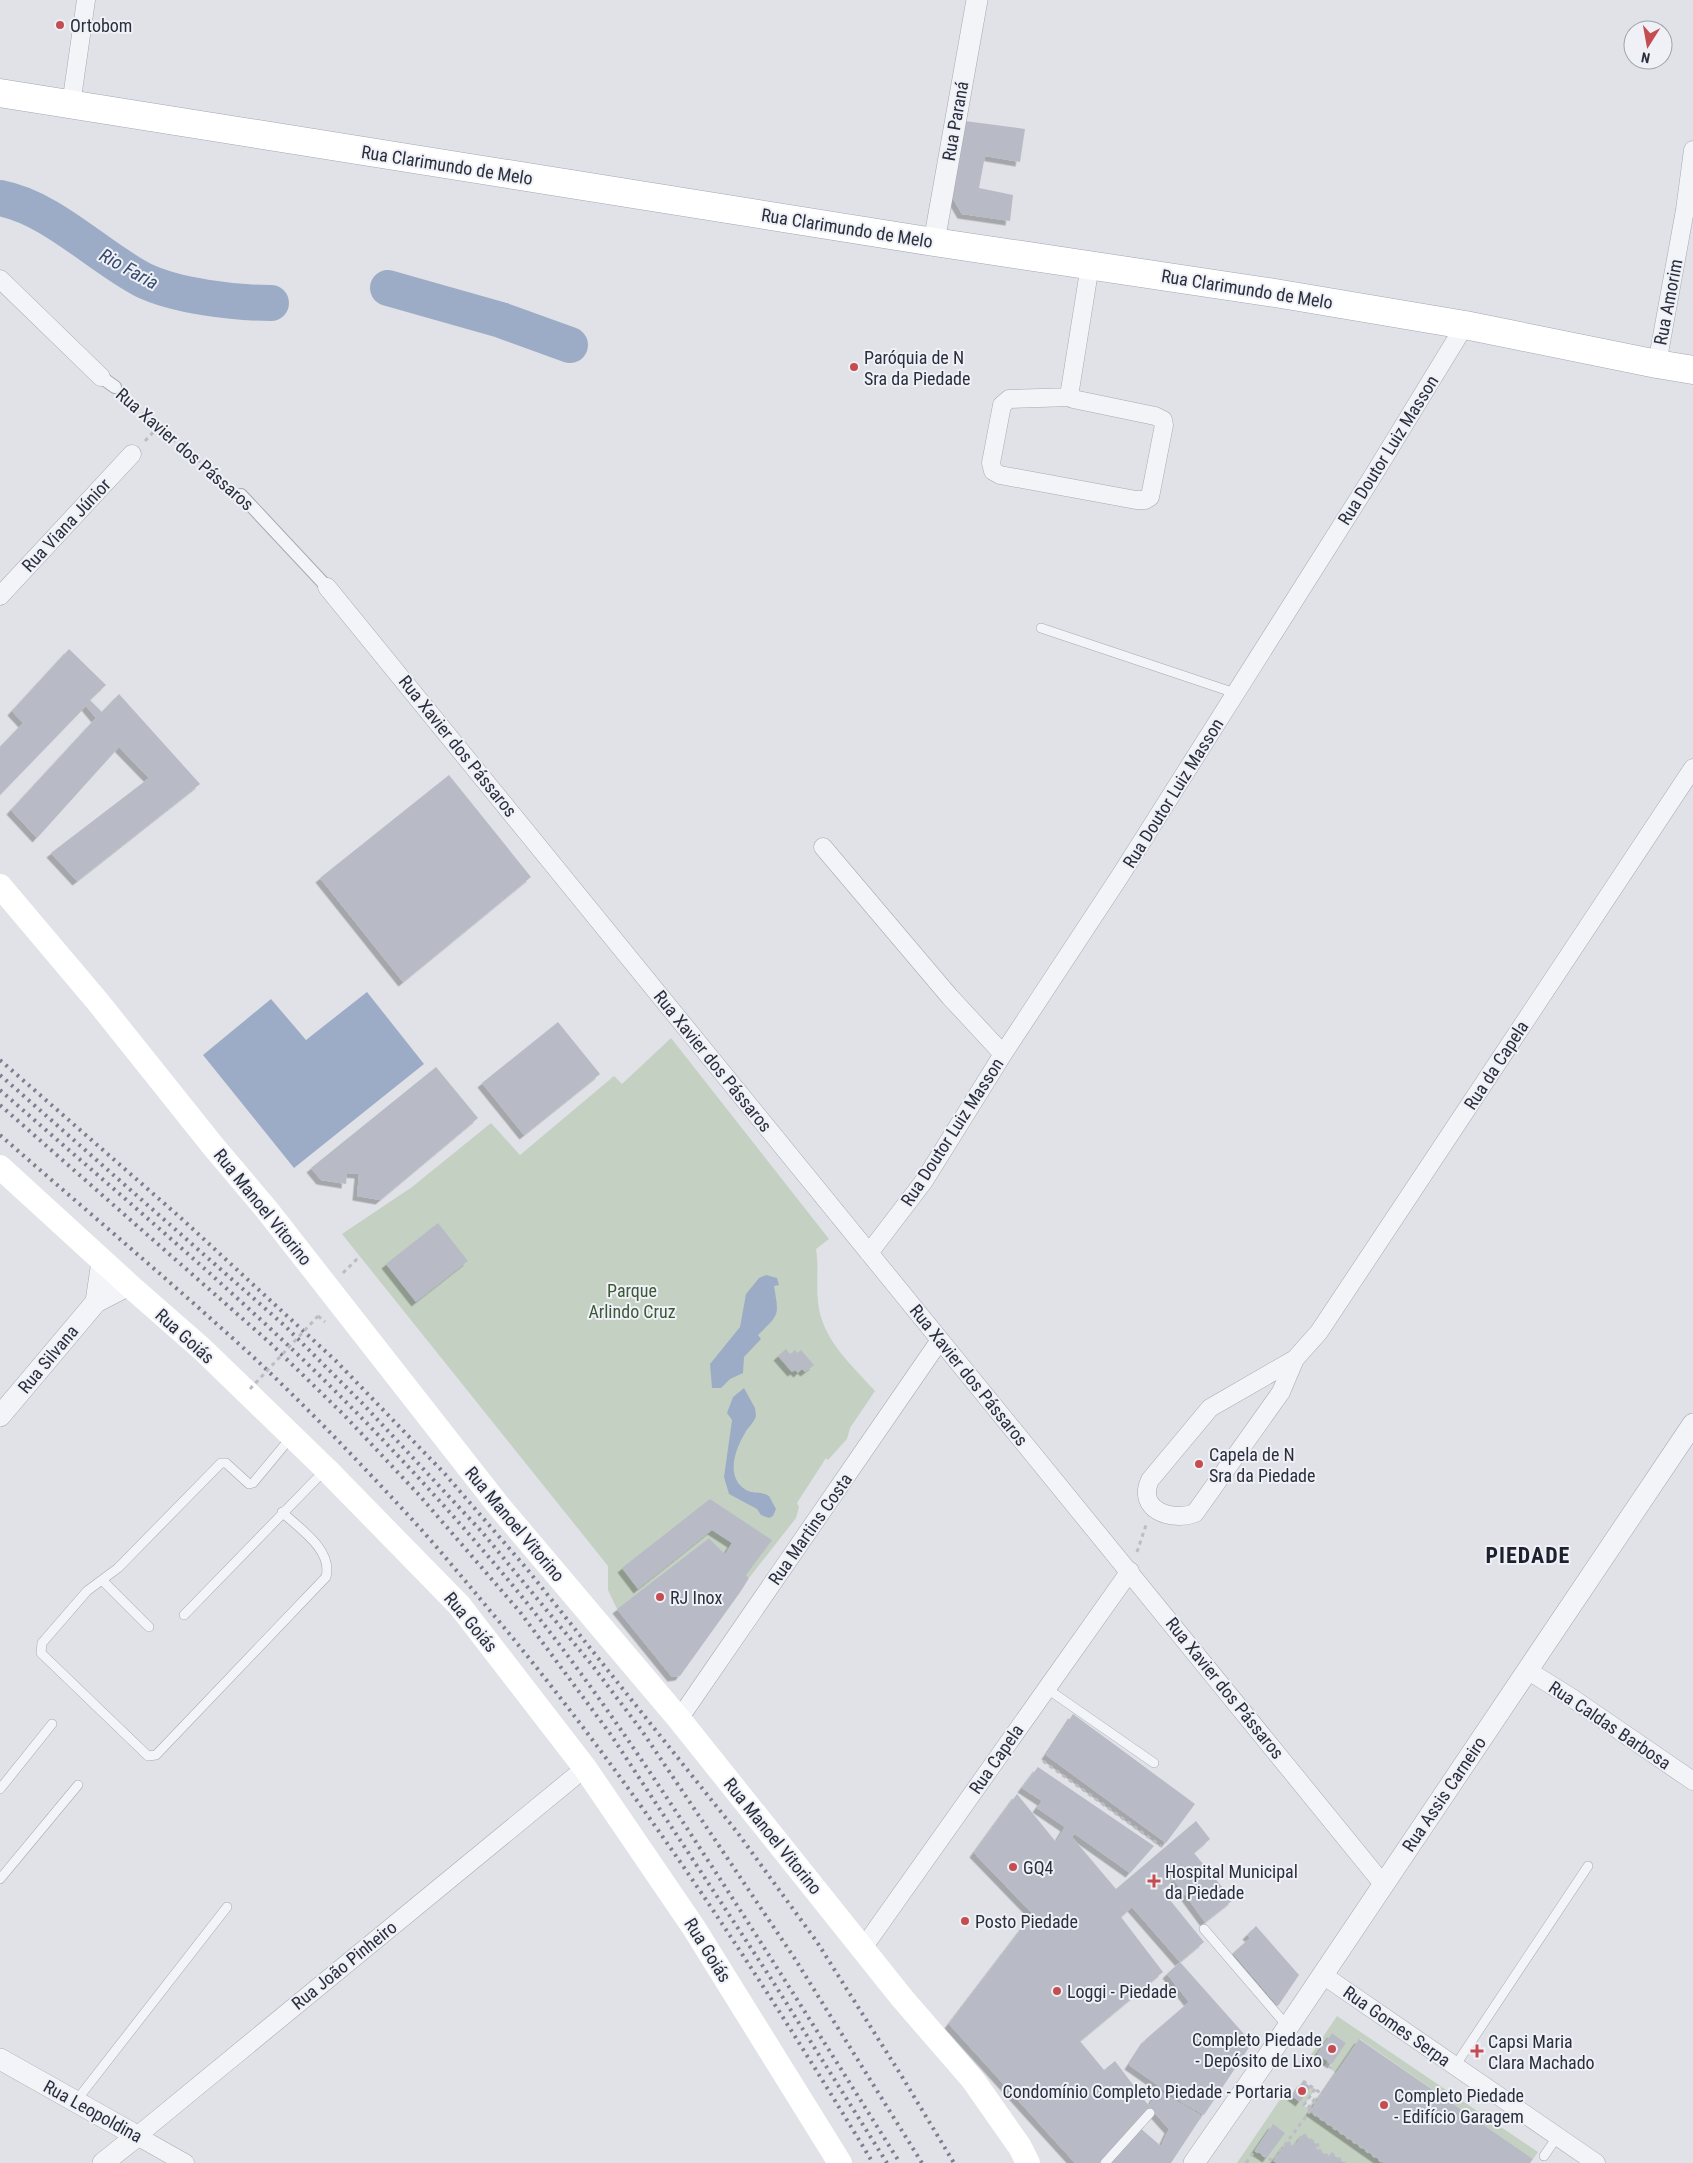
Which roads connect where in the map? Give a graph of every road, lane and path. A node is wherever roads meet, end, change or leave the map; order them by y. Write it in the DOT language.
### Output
graph roads {
  1 [pos="86,0"];
  2 [pos="977,0"];
  3 [pos="0,93"];
  4 [pos="71,105"];
  5 [pos="1693,150"];
  6 [pos="934,242"];
  7 [pos="1090,266"];
  8 [pos="0,279"];
  9 [pos="1465,325"];
  10 [pos="1657,364"];
  11 [pos="1693,370"];
  12 [pos="108,382"];
  13 [pos="1071,396"];
  14 [pos="132,454"];
  15 [pos="240,495"];
  16 [pos="327,587"];
  17 [pos="0,596"];
  18 [pos="1040,628"];
  19 [pos="1235,693"];
  20 [pos="1693,768"];
  21 [pos="823,847"];
  22 [pos="0,886"];
  23 [pos="1003,1054"];
  24 [pos="0,1167"];
  25 [pos="869,1253"];
  26 [pos="102,1261"];
  27 [pos="129,1285"];
  28 [pos="96,1302"];
  29 [pos="318,1316"];
  30 [pos="940,1340"];
  31 [pos="1295,1359"];
  32 [pos="250,1389"];
  33 [pos="0,1416"];
  34 [pos="1693,1424"];
  35 [pos="292,1436"];
  36 [pos="326,1469"];
  37 [pos="1152,1506"];
  38 [pos="282,1512"];
  39 [pos="1130,1572"];
  40 [pos="102,1580"];
  41 [pos="184,1615"];
  42 [pos="149,1627"];
  43 [pos="1527,1670"];
  44 [pos="1046,1688"];
  45 [pos="679,1719"];
  46 [pos="52,1724"];
  47 [pos="1043,1761"];
  48 [pos="1154,1763"];
  49 [pos="585,1768"];
  50 [pos="1693,1781"];
  51 [pos="78,1785"];
  52 [pos="0,1789"];
  53 [pos="1161,1846"];
  54 [pos="1588,1866"];
  55 [pos="0,1879"];
  56 [pos="1383,1884"];
  57 [pos="227,1907"];
  58 [pos="1204,1929"];
  59 [pos="863,1948"];
  60 [pos="1323,1974"];
  61 [pos="1288,2027"];
  62 [pos="0,2059"];
  63 [pos="1328,2061"];
  64 [pos="1455,2066"];
  65 [pos="1329,2068"];
  66 [pos="1302,2081"];
  67 [pos="1315,2090"];
  68 [pos="1318,2099"];
  69 [pos="76,2101"];
  70 [pos="1310,2112"];
  71 [pos="1150,2113"];
  72 [pos="137,2136"];
  73 [pos="1557,2137"];
  74 [pos="1287,2142"];
  75 [pos="1544,2156"];
  76 [pos="1275,2162"];
  77 [pos="103,2163"];
  78 [pos="185,2163"];
  79 [pos="840,2163"];
  80 [pos="1028,2163"];
  81 [pos="1105,2163"];
  82 [pos="1194,2163"];
  83 [pos="1246,2163"];
  84 [pos="1345,2163"];
  85 [pos="1384,2163"];
  86 [pos="1596,2163"];
  1 -- 4 [label="street"];
  2 -- 6 [label="street, Rua Paraná"];
  3 -- 4 [label="main road, Rua Clarimundo de Melo"];
  4 -- 6 [label="main road, Rua Clarimundo de Melo"];
  5 -- 10 [label="street, Rua Amorim"];
  6 -- 7 [label="main road, Rua Clarimundo de Melo"];
  7 -- 9 [label="main road, Rua Clarimundo de Melo"];
  7 -- 13 [label="street"];
  8 -- 12 [label="street, Rua Xavier dos Pássaros"];
  9 -- 10 [label="main road, Rua Clarimundo de Melo"];
  9 -- 19 [label="street, Rua Doutor Luiz Masson"];
  10 -- 11 [label="main road, Rua Clarimundo de Melo"];
  12 -- 15 [label="path, Rua Xavier dos Pássaros"];
  13 -- 13 [label="street"];
  14 -- 17 [label="street, Rua Viana Júnior"];
  15 -- 16 [label="street, Rua Xavier dos Pássaros"];
  16 -- 25 [label="street, Rua Xavier dos Pássaros"];
  18 -- 19 [label="lane"];
  19 -- 23 [label="street, Rua Doutor Luiz Masson"];
  20 -- 31 [label="street, Rua da Capela"];
  21 -- 23 [label="street"];
  22 -- 45 [label="main road, Rua Manoel Vitorino"];
  23 -- 25 [label="street, Rua Doutor Luiz Masson"];
  24 -- 26 [label="main road, Rua Goiás"];
  25 -- 30 [label="street, Rua Xavier dos Pássaros"];
  26 -- 27 [label="main road, Rua Goiás"];
  26 -- 28 [label="street"];
  27 -- 28 [label="street, Rua Silvana"];
  27 -- 35 [label="main road, Rua Goiás"];
  28 -- 33 [label="street, Rua Silvana"];
  29 -- 32 [label="path, bridge"];
  30 -- 39 [label="street, Rua Xavier dos Pássaros"];
  30 -- 45 [label="street, Rua Martins Costa"];
  31 -- 37 [label="street, Rua da Capela"];
  31 -- 37 [label="street, Rua da Capela"];
  34 -- 43 [label="street, Rua Assis Carneiro"];
  35 -- 36 [label="main road, Rua Goiás"];
  35 -- 40 [label="lane"];
  36 -- 38 [label="lane"];
  36 -- 49 [label="main road, Rua Goiás"];
  37 -- 39 [label="path"];
  38 -- 40 [label="lane"];
  38 -- 41 [label="lane"];
  39 -- 44 [label="street, Rua Capela"];
  39 -- 56 [label="street, Rua Xavier dos Pássaros"];
  40 -- 42 [label="lane"];
  43 -- 50 [label="street, Rua Caldas Barbosa"];
  43 -- 56 [label="street, Rua Assis Carneiro"];
  44 -- 48 [label="lane"];
  44 -- 59 [label="street, Rua Capela"];
  45 -- 59 [label="main road, Rua Manoel Vitorino"];
  46 -- 52 [label="lane"];
  47 -- 53 [label="path"];
  49 -- 72 [label="street, Rua João Pinheiro"];
  49 -- 79 [label="main road, Rua Goiás"];
  51 -- 55 [label="lane"];
  54 -- 64 [label="lane"];
  56 -- 60 [label="street, Rua Assis Carneiro"];
  57 -- 69 [label="lane"];
  58 -- 61 [label="lane"];
  59 -- 80 [label="main road, Rua Manoel Vitorino"];
  60 -- 61 [label="street, Rua Assis Carneiro"];
  60 -- 64 [label="street, Rua Gomes Serpa"];
  61 -- 82 [label="street, Rua Assis Carneiro"];
  62 -- 69 [label="street, Rua Leopoldina"];
  63 -- 65 [label="path"];
  64 -- 73 [label="street, Rua Gomes Serpa"];
  66 -- 67 [label="path"];
  67 -- 68 [label="path"];
  67 -- 68 [label="path"];
  68 -- 70 [label="path"];
  69 -- 72 [label="street, Rua Leopoldina"];
  70 -- 74 [label="path"];
  70 -- 85 [label="path"];
  71 -- 81 [label="lane"];
  72 -- 77 [label="street, Rua João Pinheiro"];
  72 -- 78 [label="street, Rua Leopoldina"];
  73 -- 75 [label="lane"];
  73 -- 86 [label="street, Rua Gomes Serpa"];
  74 -- 76 [label="path"];
  74 -- 84 [label="path"];
  76 -- 83 [label="path"];
}
